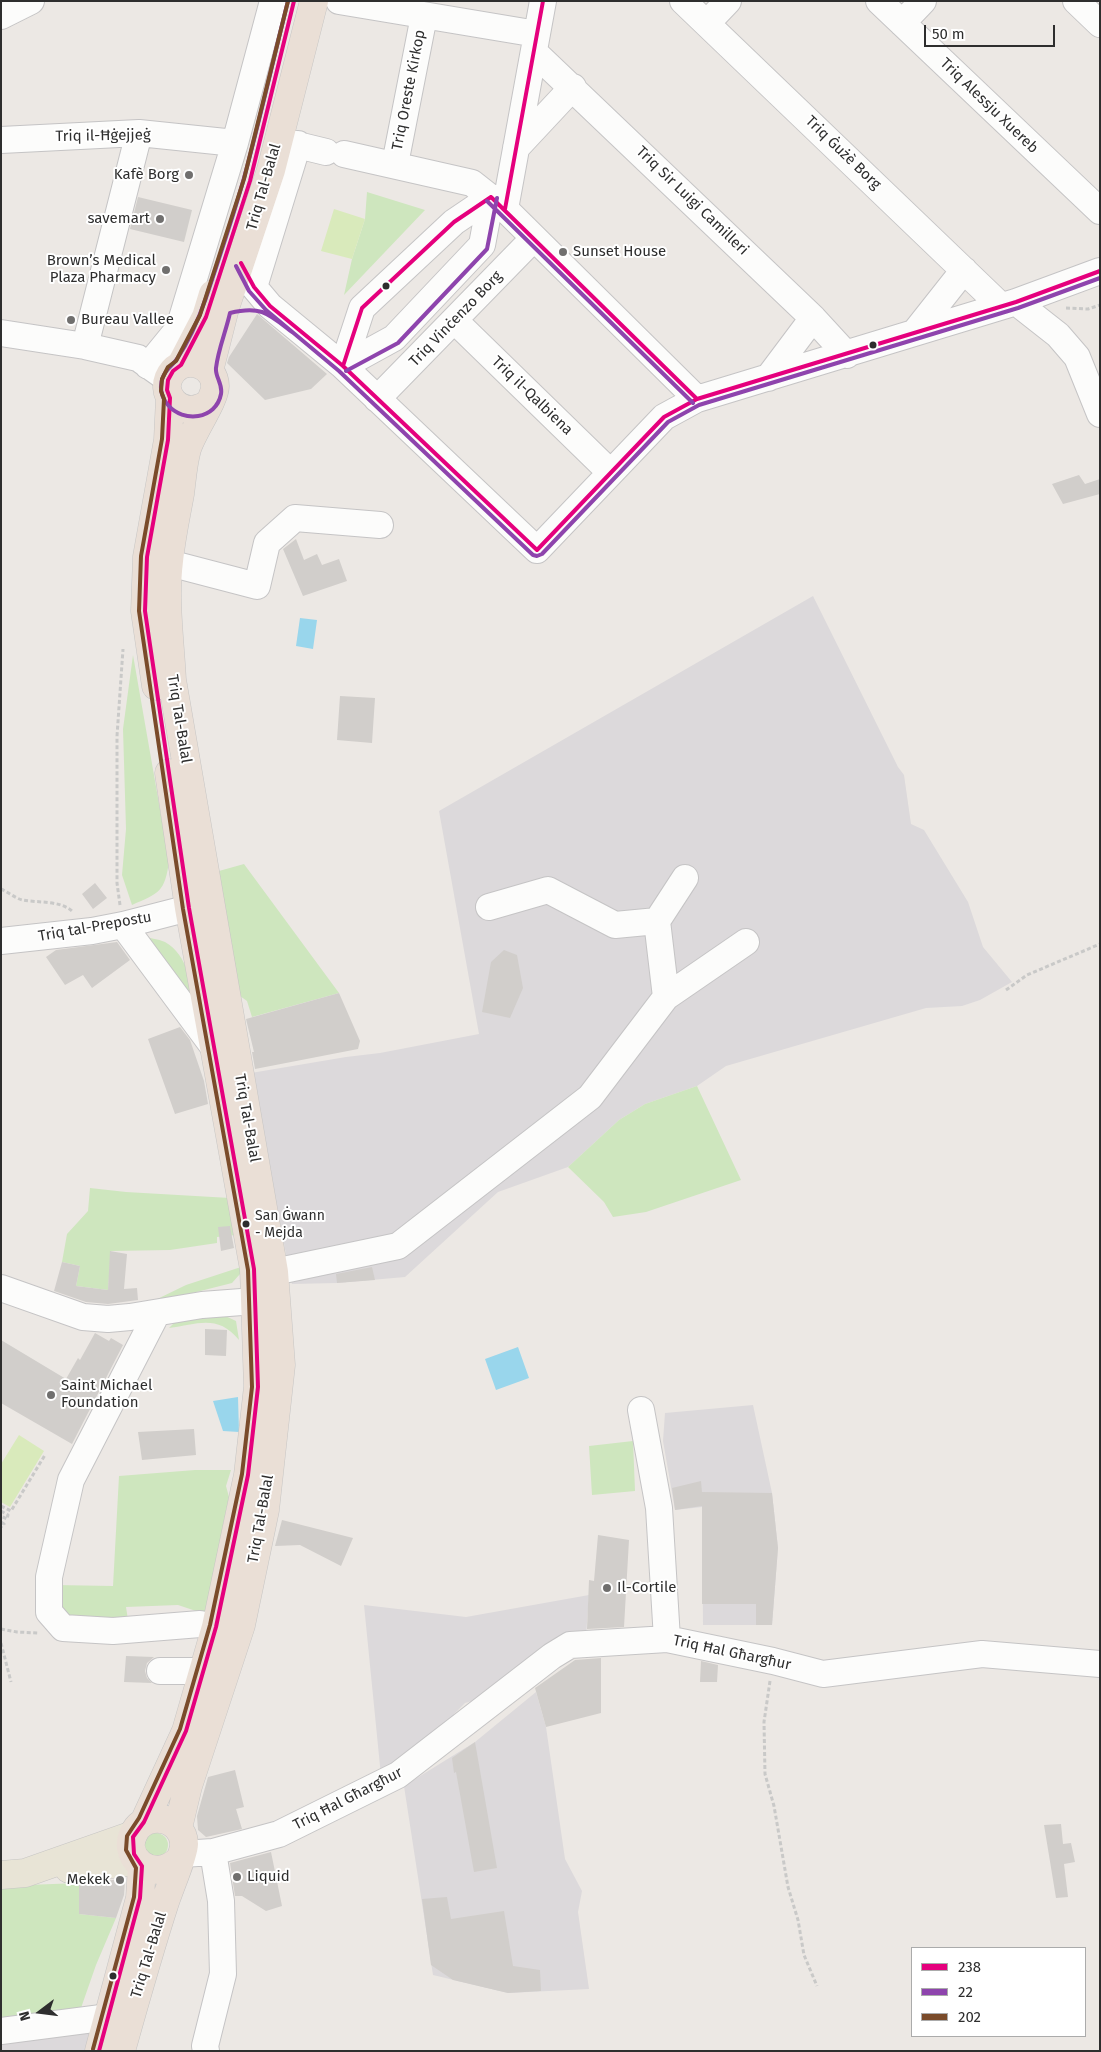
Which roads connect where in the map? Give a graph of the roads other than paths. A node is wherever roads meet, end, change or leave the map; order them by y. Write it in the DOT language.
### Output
graph roads {
  1 [pos="31,1"];
  2 [pos="273,1"];
  3 [pos="294,1"];
  4 [pos="314,1"];
  5 [pos="339,1"];
  6 [pos="683,1"];
  7 [pos="728,1"];
  8 [pos="878,1"];
  9 [pos="923,1"];
  10 [pos="1076,1"];
  11 [pos="544,4"];
  12 [pos="1,16"];
  13 [pos="424,16"];
  14 [pos="707,23"];
  15 [pos="902,23"];
  16 [pos="1100,24"];
  17 [pos="536,43"];
  18 [pos="573,87"];
  19 [pos="139,133"];
  20 [pos="1,140"];
  21 [pos="288,142"];
  22 [pos="235,143"];
  23 [pos="516,148"];
  24 [pos="394,164"];
  25 [pos="498,203"];
  26 [pos="1100,211"];
  27 [pos="534,238"];
  28 [pos="241,263"];
  29 [pos="964,270"];
  30 [pos="1100,271"];
  31 [pos="262,296"];
  32 [pos="1009,304"];
  33 [pos="225,308"];
  34 [pos="813,318"];
  35 [pos="454,320"];
  36 [pos="915,332"];
  37 [pos="1,333"];
  38 [pos="85,346"];
  39 [pos="846,355"];
  40 [pos="172,365"];
  41 [pos="342,366"];
  42 [pos="209,371"];
  43 [pos="768,378"];
  44 [pos="377,399"];
  45 [pos="697,399"];
  46 [pos="208,404"];
  47 [pos="1100,414"];
  48 [pos="610,472"];
  49 [pos="380,525"];
  50 [pos="168,562"];
  51 [pos="684,878"];
  52 [pos="488,907"];
  53 [pos="189,908"];
  54 [pos="658,921"];
  55 [pos="124,925"];
  56 [pos="1,941"];
  57 [pos="746,942"];
  58 [pos="666,997"];
  59 [pos="215,1050"];
  60 [pos="274,1272"];
  61 [pos="1,1288"];
  62 [pos="255,1302"];
  63 [pos="157,1313"];
  64 [pos="641,1410"];
  65 [pos="216,1627"];
  66 [pos="666,1639"];
  67 [pos="1100,1664"];
  68 [pos="160,1671"];
  69 [pos="204,1671"];
  70 [pos="139,1846"];
  71 [pos="180,1847"];
  72 [pos="213,1852"];
  73 [pos="13,1874"];
  74 [pos="109,2017"];
  75 [pos="1,2031"];
  76 [pos="100,2051"];
  77 [pos="121,2051"];
  78 [pos="206,2051"];
  1 -- 12 [label="street"];
  2 -- 22 [label="street, Triq Tal-Balal"];
  3 -- 40 [label="highway, Triq Tal-Balal"];
  4 -- 21 [label="highway, Triq Tal-Balal"];
  5 -- 13 [label="street"];
  6 -- 14 [label="street, Triq Ġużè Borg"];
  7 -- 14 [label="street"];
  8 -- 15 [label="street, Triq Alessju Xuereb"];
  9 -- 15 [label="street"];
  10 -- 16 [label="street"];
  11 -- 17 [label="street"];
  13 -- 17 [label="street"];
  13 -- 24 [label="street, Triq Oreste Kirkop"];
  14 -- 29 [label="street, Triq Ġużè Borg"];
  15 -- 26 [label="street, Triq Alessju Xuereb"];
  17 -- 18 [label="street, Triq Sir Luigi Camilleri"];
  17 -- 23 [label="street"];
  18 -- 23 [label="street"];
  18 -- 34 [label="street, Triq Sir Luigi Camilleri"];
  19 -- 20 [label="street, Triq il-Ħġejjeġ"];
  19 -- 22 [label="street, Triq il-Ħġejjeġ"];
  19 -- 38 [label="street"];
  21 -- 24 [label="street"];
  21 -- 28 [label="highway, Triq Tal-Balal"];
  21 -- 31 [label="street, Triq Tal-Balal"];
  22 -- 40 [label="street, Triq Tal-Balal"];
  23 -- 25 [label="street"];
  24 -- 25 [label="street"];
  25 -- 27 [label="street"];
  25 -- 41 [label="street"];
  25 -- 41 [label="street"];
  27 -- 35 [label="street, Triq Vinċenzo Borg"];
  27 -- 45 [label="street"];
  28 -- 31 [label="street"];
  28 -- 33 [label="highway, Triq Tal-Balal"];
  29 -- 32 [label="street, Triq Ġużè Borg"];
  29 -- 36 [label="street"];
  30 -- 32 [label="street"];
  31 -- 33 [label="street"];
  31 -- 41 [label="street"];
  32 -- 36 [label="street"];
  32 -- 47 [label="street, Triq Ġużè Borg"];
  33 -- 42 [label="highway, Triq Tal-Balal"];
  34 -- 39 [label="street, Triq Sir Luigi Camilleri"];
  34 -- 43 [label="street"];
  35 -- 44 [label="street, Triq Vinċenzo Borg"];
  35 -- 48 [label="street, Triq il-Qalbiena"];
  36 -- 39 [label="street"];
  37 -- 38 [label="street"];
  38 -- 40 [label="street"];
  39 -- 43 [label="street"];
  40 -- 42 [label="highway"];
  40 -- 46 [label="highway"];
  40 -- 53 [label="highway, Triq Tal-Balal"];
  41 -- 44 [label="street"];
  42 -- 46 [label="highway, Triq Tal-Balal"];
  43 -- 45 [label="street"];
  44 -- 48 [label="street"];
  45 -- 48 [label="street"];
  46 -- 50 [label="highway, Triq Tal-Balal"];
  49 -- 50 [label="street"];
  50 -- 60 [label="highway, Triq Tal-Balal"];
  51 -- 54 [label="street"];
  52 -- 54 [label="street"];
  53 -- 55 [label="street, Triq tal-Prepostu"];
  53 -- 59 [label="highway, Triq Tal-Balal"];
  54 -- 58 [label="street"];
  55 -- 56 [label="street, Triq tal-Prepostu"];
  55 -- 59 [label="street"];
  57 -- 58 [label="street"];
  58 -- 60 [label="street"];
  59 -- 62 [label="highway, Triq Tal-Balal"];
  60 -- 71 [label="highway, Triq Tal-Balal"];
  61 -- 63 [label="street"];
  62 -- 63 [label="street"];
  62 -- 65 [label="highway, Triq Tal-Balal"];
  63 -- 65 [label="street"];
  64 -- 66 [label="street"];
  65 -- 69 [label="highway, Triq Tal-Balal"];
  66 -- 67 [label="street, Triq Ħal Għargħur"];
  66 -- 72 [label="street, Triq Ħal Għargħur"];
  68 -- 69 [label="street"];
  69 -- 70 [label="highway, Triq Tal-Balal"];
  70 -- 71 [label="highway"];
  70 -- 71 [label="highway"];
  70 -- 73 [label="main road"];
  70 -- 74 [label="highway, Triq Tal-Balal"];
  71 -- 72 [label="street, Triq Ħal Għargħur"];
  71 -- 77 [label="highway, Triq Tal-Balal"];
  72 -- 78 [label="street"];
  74 -- 75 [label="street"];
  74 -- 76 [label="highway, Triq Tal-Balal"];
}
